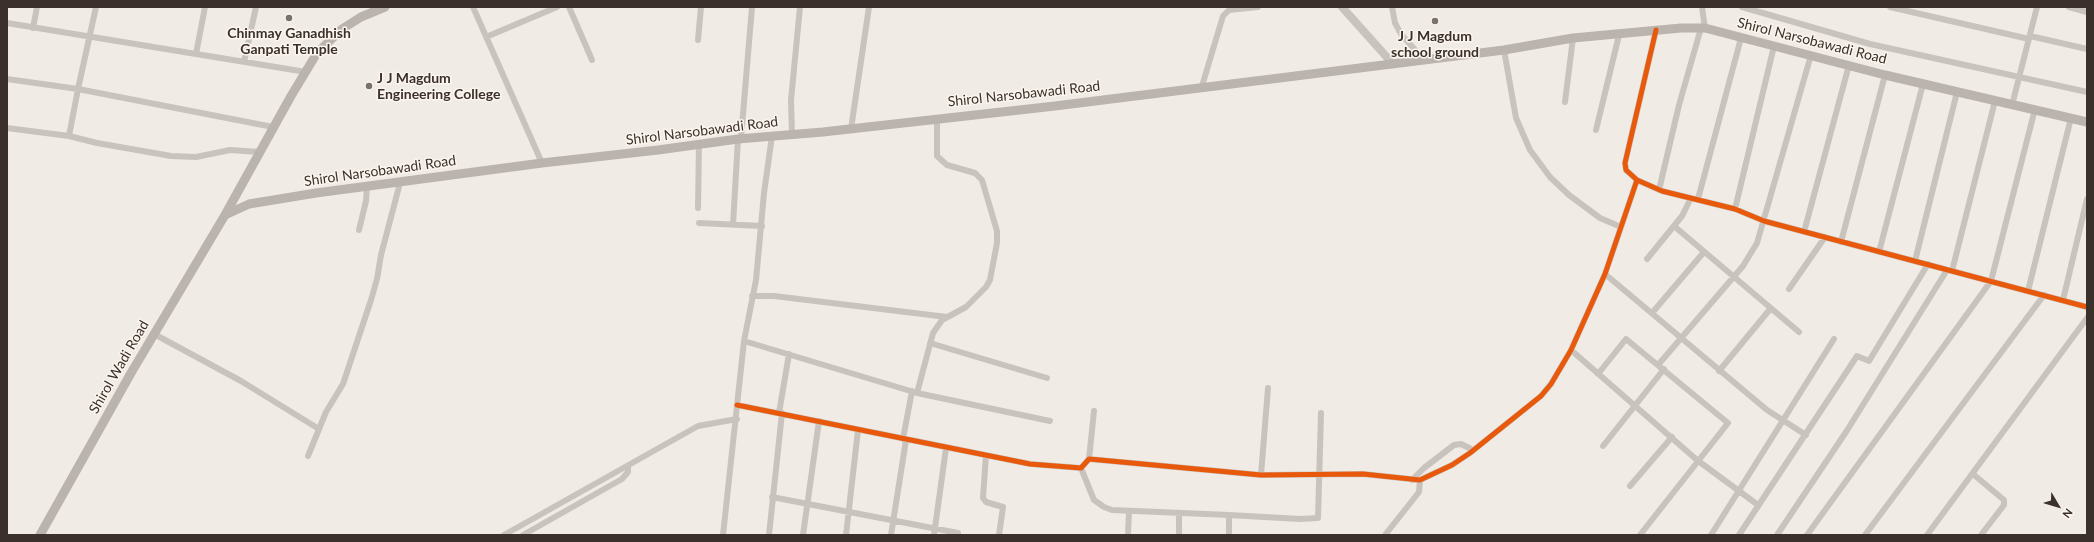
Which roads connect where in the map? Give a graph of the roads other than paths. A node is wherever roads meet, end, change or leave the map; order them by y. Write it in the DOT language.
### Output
graph roads {
  1 [pos="37,7"];
  2 [pos="96,7"];
  3 [pos="205,7"];
  4 [pos="256,7"];
  5 [pos="385,7"];
  6 [pos="473,7"];
  7 [pos="557,7"];
  8 [pos="569,7"];
  9 [pos="701,7"];
  10 [pos="752,7"];
  11 [pos="800,7"];
  12 [pos="869,7"];
  13 [pos="1258,7"];
  14 [pos="1342,7"];
  15 [pos="1392,7"];
  16 [pos="1702,7"];
  17 [pos="1742,7"];
  18 [pos="1890,7"];
  19 [pos="2036,7"];
  20 [pos="2069,7"];
  21 [pos="2087,12"];
  22 [pos="7,23"];
  23 [pos="33,28"];
  24 [pos="1703,28"];
  25 [pos="1656,30"];
  26 [pos="1619,35"];
  27 [pos="90,37"];
  28 [pos="486,37"];
  29 [pos="2029,37"];
  30 [pos="1573,38"];
  31 [pos="1741,38"];
  32 [pos="698,40"];
  33 [pos="1774,46"];
  34 [pos="2087,49"];
  35 [pos="1504,50"];
  36 [pos="196,54"];
  37 [pos="1811,54"];
  38 [pos="592,60"];
  39 [pos="1424,60"];
  40 [pos="244,62"];
  41 [pos="1393,64"];
  42 [pos="1849,65"];
  43 [pos="306,72"];
  44 [pos="1885,75"];
  45 [pos="2019,77"];
  46 [pos="7,79"];
  47 [pos="1923,84"];
  48 [pos="1202,86"];
  49 [pos="78,89"];
  50 [pos="1957,92"];
  51 [pos="2087,92"];
  52 [pos="1995,101"];
  53 [pos="1565,102"];
  54 [pos="2012,105"];
  55 [pos="2035,109"];
  56 [pos="936,118"];
  57 [pos="2071,118"];
  58 [pos="2087,122"];
  59 [pos="273,127"];
  60 [pos="7,128"];
  61 [pos="851,129"];
  62 [pos="1596,130"];
  63 [pos="792,134"];
  64 [pos="69,136"];
  65 [pos="772,136"];
  66 [pos="739,139"];
  67 [pos="699,144"];
  68 [pos="260,152"];
  69 [pos="542,163"];
  70 [pos="1637,180"];
  71 [pos="400,182"];
  72 [pos="367,186"];
  73 [pos="1659,190"];
  74 [pos="1691,198"];
  75 [pos="1698,199"];
  76 [pos="2087,199"];
  77 [pos="698,208"];
  78 [pos="1735,209"];
  79 [pos="225,215"];
  80 [pos="1764,221"];
  81 [pos="699,223"];
  82 [pos="734,225"];
  83 [pos="762,226"];
  84 [pos="1674,226"];
  85 [pos="1621,227"];
  86 [pos="359,230"];
  87 [pos="1804,232"];
  88 [pos="1824,237"];
  89 [pos="1841,242"];
  90 [pos="1704,252"];
  91 [pos="1879,252"];
  92 [pos="1646,259"];
  93 [pos="1914,261"];
  94 [pos="1928,264"];
  95 [pos="1950,270"];
  96 [pos="1605,274"];
  97 [pos="1733,277"];
  98 [pos="1991,281"];
  99 [pos="1789,289"];
  100 [pos="2028,291"];
  101 [pos="2044,295"];
  102 [pos="752,296"];
  103 [pos="2063,300"];
  104 [pos="2087,306"];
  105 [pos="1771,308"];
  106 [pos="1652,313"];
  107 [pos="947,317"];
  108 [pos="2087,318"];
  109 [pos="1799,332"];
  110 [pos="154,334"];
  111 [pos="1681,338"];
  112 [pos="1834,340"];
  113 [pos="744,341"];
  114 [pos="930,343"];
  115 [pos="1571,350"];
  116 [pos="789,354"];
  117 [pos="1661,367"];
  118 [pos="1719,371"];
  119 [pos="1598,374"];
  120 [pos="1047,378"];
  121 [pos="1268,388"];
  122 [pos="915,392"];
  123 [pos="737,405"];
  124 [pos="1636,406"];
  125 [pos="1094,411"];
  126 [pos="781,413"];
  127 [pos="1321,413"];
  128 [pos="737,419"];
  129 [pos="819,421"];
  130 [pos="1050,421"];
  131 [pos="1784,421"];
  132 [pos="319,429"];
  133 [pos="858,430"];
  134 [pos="1806,435"];
  135 [pos="1672,437"];
  136 [pos="904,439"];
  137 [pos="1603,446"];
  138 [pos="946,448"];
  139 [pos="1473,450"];
  140 [pos="986,455"];
  141 [pos="308,456"];
  142 [pos="1089,459"];
  143 [pos="1697,460"];
  144 [pos="628,466"];
  145 [pos="1081,468"];
  146 [pos="1973,474"];
  147 [pos="1260,475"];
  148 [pos="1318,475"];
  149 [pos="1412,480"];
  150 [pos="1420,480"];
  151 [pos="1630,486"];
  152 [pos="1739,492"];
  153 [pos="772,498"];
  154 [pos="807,504"];
  155 [pos="1758,505"];
  156 [pos="1129,510"];
  157 [pos="849,512"];
  158 [pos="1179,513"];
  159 [pos="1228,515"];
  160 [pos="893,520"];
  161 [pos="934,532"];
  162 [pos="958,533"];
  163 [pos="508,534"];
  164 [pos="40,535"];
  165 [pos="523,535"];
  166 [pos="723,535"];
  167 [pos="769,535"];
  168 [pos="803,535"];
  169 [pos="846,535"];
  170 [pos="891,535"];
  171 [pos="999,535"];
  172 [pos="1128,535"];
  173 [pos="1179,535"];
  174 [pos="1229,535"];
  175 [pos="1385,535"];
  176 [pos="1640,535"];
  177 [pos="1711,535"];
  178 [pos="1739,535"];
  179 [pos="1777,535"];
  180 [pos="1807,535"];
  181 [pos="1864,535"];
  182 [pos="1927,535"];
  183 [pos="1981,535"];
  1 -- 23 [label="street"];
  2 -- 27 [label="street"];
  3 -- 36 [label="street"];
  4 -- 40 [label="street"];
  5 -- 43 [label="main road"];
  6 -- 28 [label="street"];
  7 -- 28 [label="street"];
  8 -- 38 [label="street"];
  9 -- 32 [label="street"];
  10 -- 66 [label="street"];
  11 -- 63 [label="street"];
  12 -- 61 [label="street"];
  13 -- 48 [label="street"];
  14 -- 41 [label="street"];
  15 -- 39 [label="street"];
  16 -- 24 [label="street"];
  17 -- 45 [label="street"];
  18 -- 29 [label="street"];
  19 -- 29 [label="street"];
  20 -- 21 [label="street"];
  22 -- 23 [label="street"];
  23 -- 27 [label="street"];
  24 -- 25 [label="main road, Shirol Narsobawadi Road"];
  24 -- 31 [label="main road, Shirol Narsobawadi Road"];
  24 -- 73 [label="street"];
  25 -- 26 [label="main road, Shirol Narsobawadi Road"];
  25 -- 70 [label="street"];
  26 -- 30 [label="main road, Shirol Narsobawadi Road"];
  26 -- 62 [label="street"];
  27 -- 36 [label="street"];
  27 -- 49 [label="street"];
  28 -- 69 [label="street"];
  29 -- 34 [label="street"];
  29 -- 45 [label="street"];
  30 -- 35 [label="main road, Shirol Narsobawadi Road"];
  30 -- 53 [label="street"];
  31 -- 33 [label="main road, Shirol Narsobawadi Road"];
  31 -- 75 [label="street"];
  33 -- 37 [label="main road, Shirol Narsobawadi Road"];
  33 -- 78 [label="street"];
  35 -- 39 [label="main road, Shirol Narsobawadi Road"];
  35 -- 85 [label="street"];
  36 -- 40 [label="street"];
  37 -- 42 [label="main road, Shirol Narsobawadi Road"];
  37 -- 80 [label="street"];
  39 -- 41 [label="main road, Shirol Narsobawadi Road"];
  40 -- 43 [label="street"];
  41 -- 48 [label="main road, Shirol Narsobawadi Road"];
  42 -- 44 [label="main road, Shirol Narsobawadi Road"];
  42 -- 87 [label="street"];
  43 -- 59 [label="main road"];
  44 -- 47 [label="main road, Shirol Narsobawadi Road"];
  44 -- 89 [label="street"];
  45 -- 51 [label="street"];
  45 -- 54 [label="street"];
  46 -- 49 [label="street"];
  47 -- 50 [label="main road, Shirol Narsobawadi Road"];
  47 -- 91 [label="street"];
  48 -- 56 [label="main road, Shirol Narsobawadi Road"];
  49 -- 59 [label="street"];
  49 -- 64 [label="street"];
  50 -- 52 [label="main road, Shirol Narsobawadi Road"];
  50 -- 93 [label="street"];
  52 -- 54 [label="main road, Shirol Narsobawadi Road"];
  52 -- 95 [label="street"];
  54 -- 55 [label="main road, Shirol Narsobawadi Road"];
  55 -- 57 [label="main road, Shirol Narsobawadi Road"];
  55 -- 98 [label="street"];
  56 -- 61 [label="main road, Shirol Narsobawadi Road"];
  56 -- 107 [label="street"];
  57 -- 58 [label="main road, Shirol Narsobawadi Road"];
  57 -- 100 [label="street"];
  59 -- 68 [label="main road"];
  60 -- 64 [label="street"];
  61 -- 63 [label="main road, Shirol Narsobawadi Road"];
  63 -- 65 [label="main road, Shirol Narsobawadi Road"];
  64 -- 68 [label="street"];
  65 -- 66 [label="main road, Shirol Narsobawadi Road"];
  65 -- 83 [label="street"];
  66 -- 67 [label="main road, Shirol Narsobawadi Road"];
  66 -- 82 [label="street"];
  67 -- 69 [label="main road, Shirol Narsobawadi Road"];
  67 -- 77 [label="street"];
  68 -- 79 [label="main road"];
  69 -- 71 [label="main road, Shirol Narsobawadi Road"];
  70 -- 73 [label="street"];
  70 -- 85 [label="street"];
  71 -- 72 [label="main road, Shirol Narsobawadi Road"];
  71 -- 132 [label="street"];
  72 -- 79 [label="main road, Shirol Narsobawadi Road"];
  72 -- 86 [label="street"];
  73 -- 74 [label="street"];
  74 -- 75 [label="street"];
  74 -- 84 [label="street"];
  75 -- 78 [label="street"];
  76 -- 103 [label="street"];
  78 -- 80 [label="street"];
  79 -- 110 [label="main road, Shirol Wadi Road"];
  80 -- 87 [label="street"];
  80 -- 97 [label="street"];
  81 -- 82 [label="street"];
  82 -- 83 [label="street"];
  83 -- 102 [label="street"];
  84 -- 90 [label="street"];
  84 -- 92 [label="street"];
  85 -- 96 [label="street"];
  87 -- 88 [label="street"];
  88 -- 89 [label="street"];
  88 -- 99 [label="street"];
  89 -- 91 [label="street"];
  90 -- 97 [label="street"];
  90 -- 106 [label="street"];
  91 -- 93 [label="street"];
  93 -- 94 [label="street"];
  94 -- 95 [label="street"];
  94 -- 134 [label="street"];
  95 -- 98 [label="street"];
  95 -- 179 [label="street"];
  96 -- 106 [label="street"];
  96 -- 115 [label="street"];
  97 -- 105 [label="street"];
  97 -- 111 [label="street"];
  98 -- 100 [label="street"];
  98 -- 180 [label="street"];
  100 -- 101 [label="street"];
  101 -- 103 [label="street"];
  101 -- 181 [label="street"];
  102 -- 107 [label="street"];
  102 -- 113 [label="street"];
  103 -- 104 [label="street"];
  105 -- 109 [label="street"];
  105 -- 118 [label="street"];
  106 -- 111 [label="street"];
  107 -- 114 [label="street"];
  108 -- 146 [label="street"];
  110 -- 132 [label="street"];
  110 -- 164 [label="main road, Shirol Wadi Road"];
  111 -- 117 [label="street"];
  111 -- 118 [label="street"];
  112 -- 131 [label="street"];
  113 -- 116 [label="street"];
  113 -- 123 [label="street"];
  114 -- 120 [label="street"];
  114 -- 122 [label="street"];
  115 -- 119 [label="street"];
  115 -- 139 [label="street"];
  116 -- 122 [label="street"];
  116 -- 126 [label="street"];
  117 -- 119 [label="street"];
  117 -- 124 [label="street"];
  117 -- 143 [label="street"];
  118 -- 131 [label="street"];
  119 -- 124 [label="street"];
  121 -- 147 [label="street"];
  122 -- 130 [label="street"];
  122 -- 136 [label="street"];
  123 -- 126 [label="street"];
  123 -- 128 [label="street"];
  124 -- 135 [label="street"];
  124 -- 137 [label="street"];
  125 -- 142 [label="street"];
  126 -- 129 [label="street"];
  126 -- 153 [label="street"];
  127 -- 148 [label="street"];
  128 -- 144 [label="street"];
  128 -- 166 [label="street"];
  129 -- 133 [label="street"];
  129 -- 154 [label="street"];
  131 -- 134 [label="street"];
  131 -- 152 [label="street"];
  132 -- 141 [label="street"];
  133 -- 136 [label="street"];
  133 -- 157 [label="street"];
  134 -- 155 [label="street"];
  135 -- 143 [label="street"];
  135 -- 151 [label="street"];
  136 -- 138 [label="street"];
  136 -- 160 [label="street"];
  138 -- 140 [label="street"];
  138 -- 161 [label="street"];
  139 -- 149 [label="street"];
  139 -- 150 [label="street"];
  140 -- 145 [label="street"];
  140 -- 171 [label="street"];
  142 -- 145 [label="street"];
  142 -- 147 [label="street"];
  143 -- 152 [label="street"];
  143 -- 176 [label="street"];
  144 -- 163 [label="street"];
  144 -- 165 [label="street"];
  145 -- 156 [label="street"];
  146 -- 182 [label="street"];
  146 -- 183 [label="street"];
  147 -- 148 [label="street"];
  148 -- 149 [label="street"];
  148 -- 159 [label="street"];
  149 -- 150 [label="street"];
  150 -- 175 [label="street"];
  152 -- 155 [label="street"];
  152 -- 177 [label="street"];
  153 -- 154 [label="street"];
  153 -- 167 [label="street"];
  154 -- 157 [label="street"];
  154 -- 168 [label="street"];
  155 -- 178 [label="street"];
  156 -- 158 [label="street"];
  156 -- 172 [label="street"];
  157 -- 160 [label="street"];
  157 -- 169 [label="street"];
  158 -- 159 [label="street"];
  158 -- 173 [label="street"];
  159 -- 174 [label="street"];
  160 -- 161 [label="street"];
  160 -- 170 [label="street"];
  161 -- 162 [label="street"];
}
